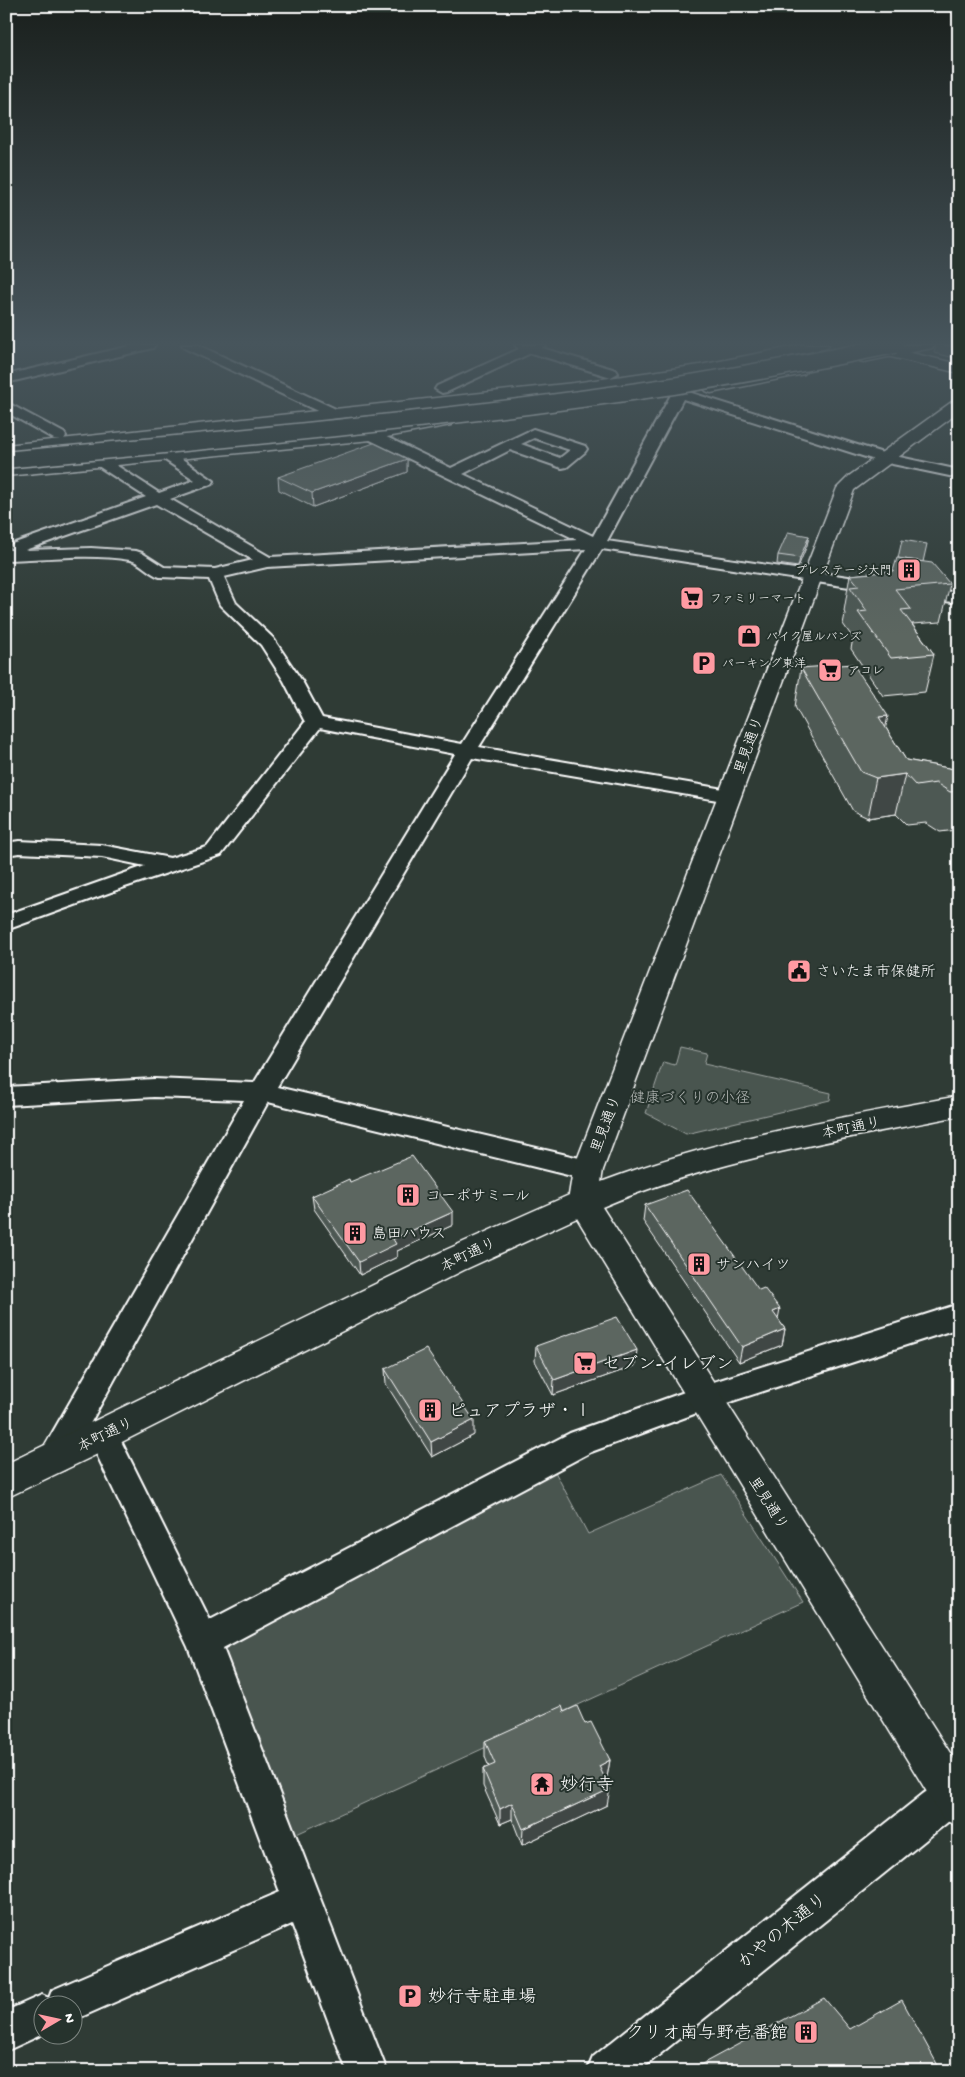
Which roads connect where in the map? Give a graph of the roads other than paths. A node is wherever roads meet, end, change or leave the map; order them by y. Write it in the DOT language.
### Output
graph roads {
  1 [pos="34,442"];
  2 [pos="70,442"];
  3 [pos="78,442"];
  4 [pos="176,442"];
  5 [pos="208,442"];
  6 [pos="300,442"];
  7 [pos="385,442"];
  8 [pos="652,442"];
  9 [pos="833,442"];
  10 [pos="906,442"];
  11 [pos="6,444"];
  12 [pos="509,445"];
  13 [pos="6,449"];
  14 [pos="167,455"];
  15 [pos="884,458"];
  16 [pos="6,459"];
  17 [pos="100,461"];
  18 [pos="6,471"];
  19 [pos="451,474"];
  20 [pos="959,474"];
  21 [pos="157,498"];
  22 [pos="597,544"];
  23 [pos="6,551"];
  24 [pos="6,555"];
  25 [pos="267,562"];
  26 [pos="214,574"];
  27 [pos="810,577"];
  28 [pos="959,598"];
  29 [pos="315,722"];
  30 [pos="468,750"];
  31 [pos="729,796"];
  32 [pos="6,849"];
  33 [pos="172,866"];
  34 [pos="6,923"];
  35 [pos="260,1092"];
  36 [pos="6,1096"];
  37 [pos="959,1106"];
  38 [pos="586,1186"];
  39 [pos="959,1316"];
  40 [pos="704,1398"];
  41 [pos="103,1436"];
  42 [pos="54,1459"];
  43 [pos="6,1482"];
  44 [pos="203,1640"];
  45 [pos="956,1797"];
  46 [pos="302,1901"];
  47 [pos="82,1997"];
  48 [pos="32,2019"];
  49 [pos="6,2030"];
  50 [pos="367,2071"];
  51 [pos="607,2071"];
  1 -- 11 [label="main road"];
  2 -- 13 [label="main road"];
  3 -- 13 [label="main road"];
  4 -- 16 [label="main road, bridge"];
  5 -- 16 [label="main road"];
  6 -- 14 [label="main road"];
  7 -- 19 [label="street"];
  8 -- 22 [label="street"];
  9 -- 15 [label="street"];
  10 -- 15 [label="main road, 里見通り"];
  12 -- 19 [label="street"];
  14 -- 17 [label="main road"];
  14 -- 21 [label="street"];
  15 -- 20 [label="street"];
  15 -- 27 [label="main road, 里見通り"];
  17 -- 18 [label="main road"];
  17 -- 21 [label="street"];
  19 -- 22 [label="street"];
  21 -- 23 [label="street"];
  21 -- 25 [label="street"];
  22 -- 25 [label="street"];
  22 -- 27 [label="street"];
  22 -- 30 [label="street"];
  24 -- 26 [label="street"];
  25 -- 26 [label="street"];
  26 -- 29 [label="street"];
  27 -- 28 [label="street"];
  27 -- 31 [label="main road, 里見通り"];
  29 -- 30 [label="street"];
  29 -- 33 [label="street"];
  30 -- 31 [label="street"];
  30 -- 35 [label="street"];
  31 -- 38 [label="main road, 里見通り"];
  32 -- 33 [label="street"];
  33 -- 34 [label="street"];
  35 -- 36 [label="street"];
  35 -- 38 [label="street"];
  35 -- 42 [label="street"];
  37 -- 38 [label="main road, 本町通り"];
  38 -- 40 [label="main road, 里見通り"];
  38 -- 41 [label="main road, 本町通り"];
  39 -- 40 [label="street"];
  40 -- 44 [label="street"];
  40 -- 45 [label="main road, 里見通り"];
  41 -- 42 [label="main road, 本町通り"];
  41 -- 44 [label="street"];
  42 -- 43 [label="main road, 本町通り"];
  44 -- 46 [label="street"];
  45 -- 51 [label="street, かやの木通り"];
  46 -- 47 [label="street"];
  46 -- 50 [label="street"];
  48 -- 49 [label="street"];
}
